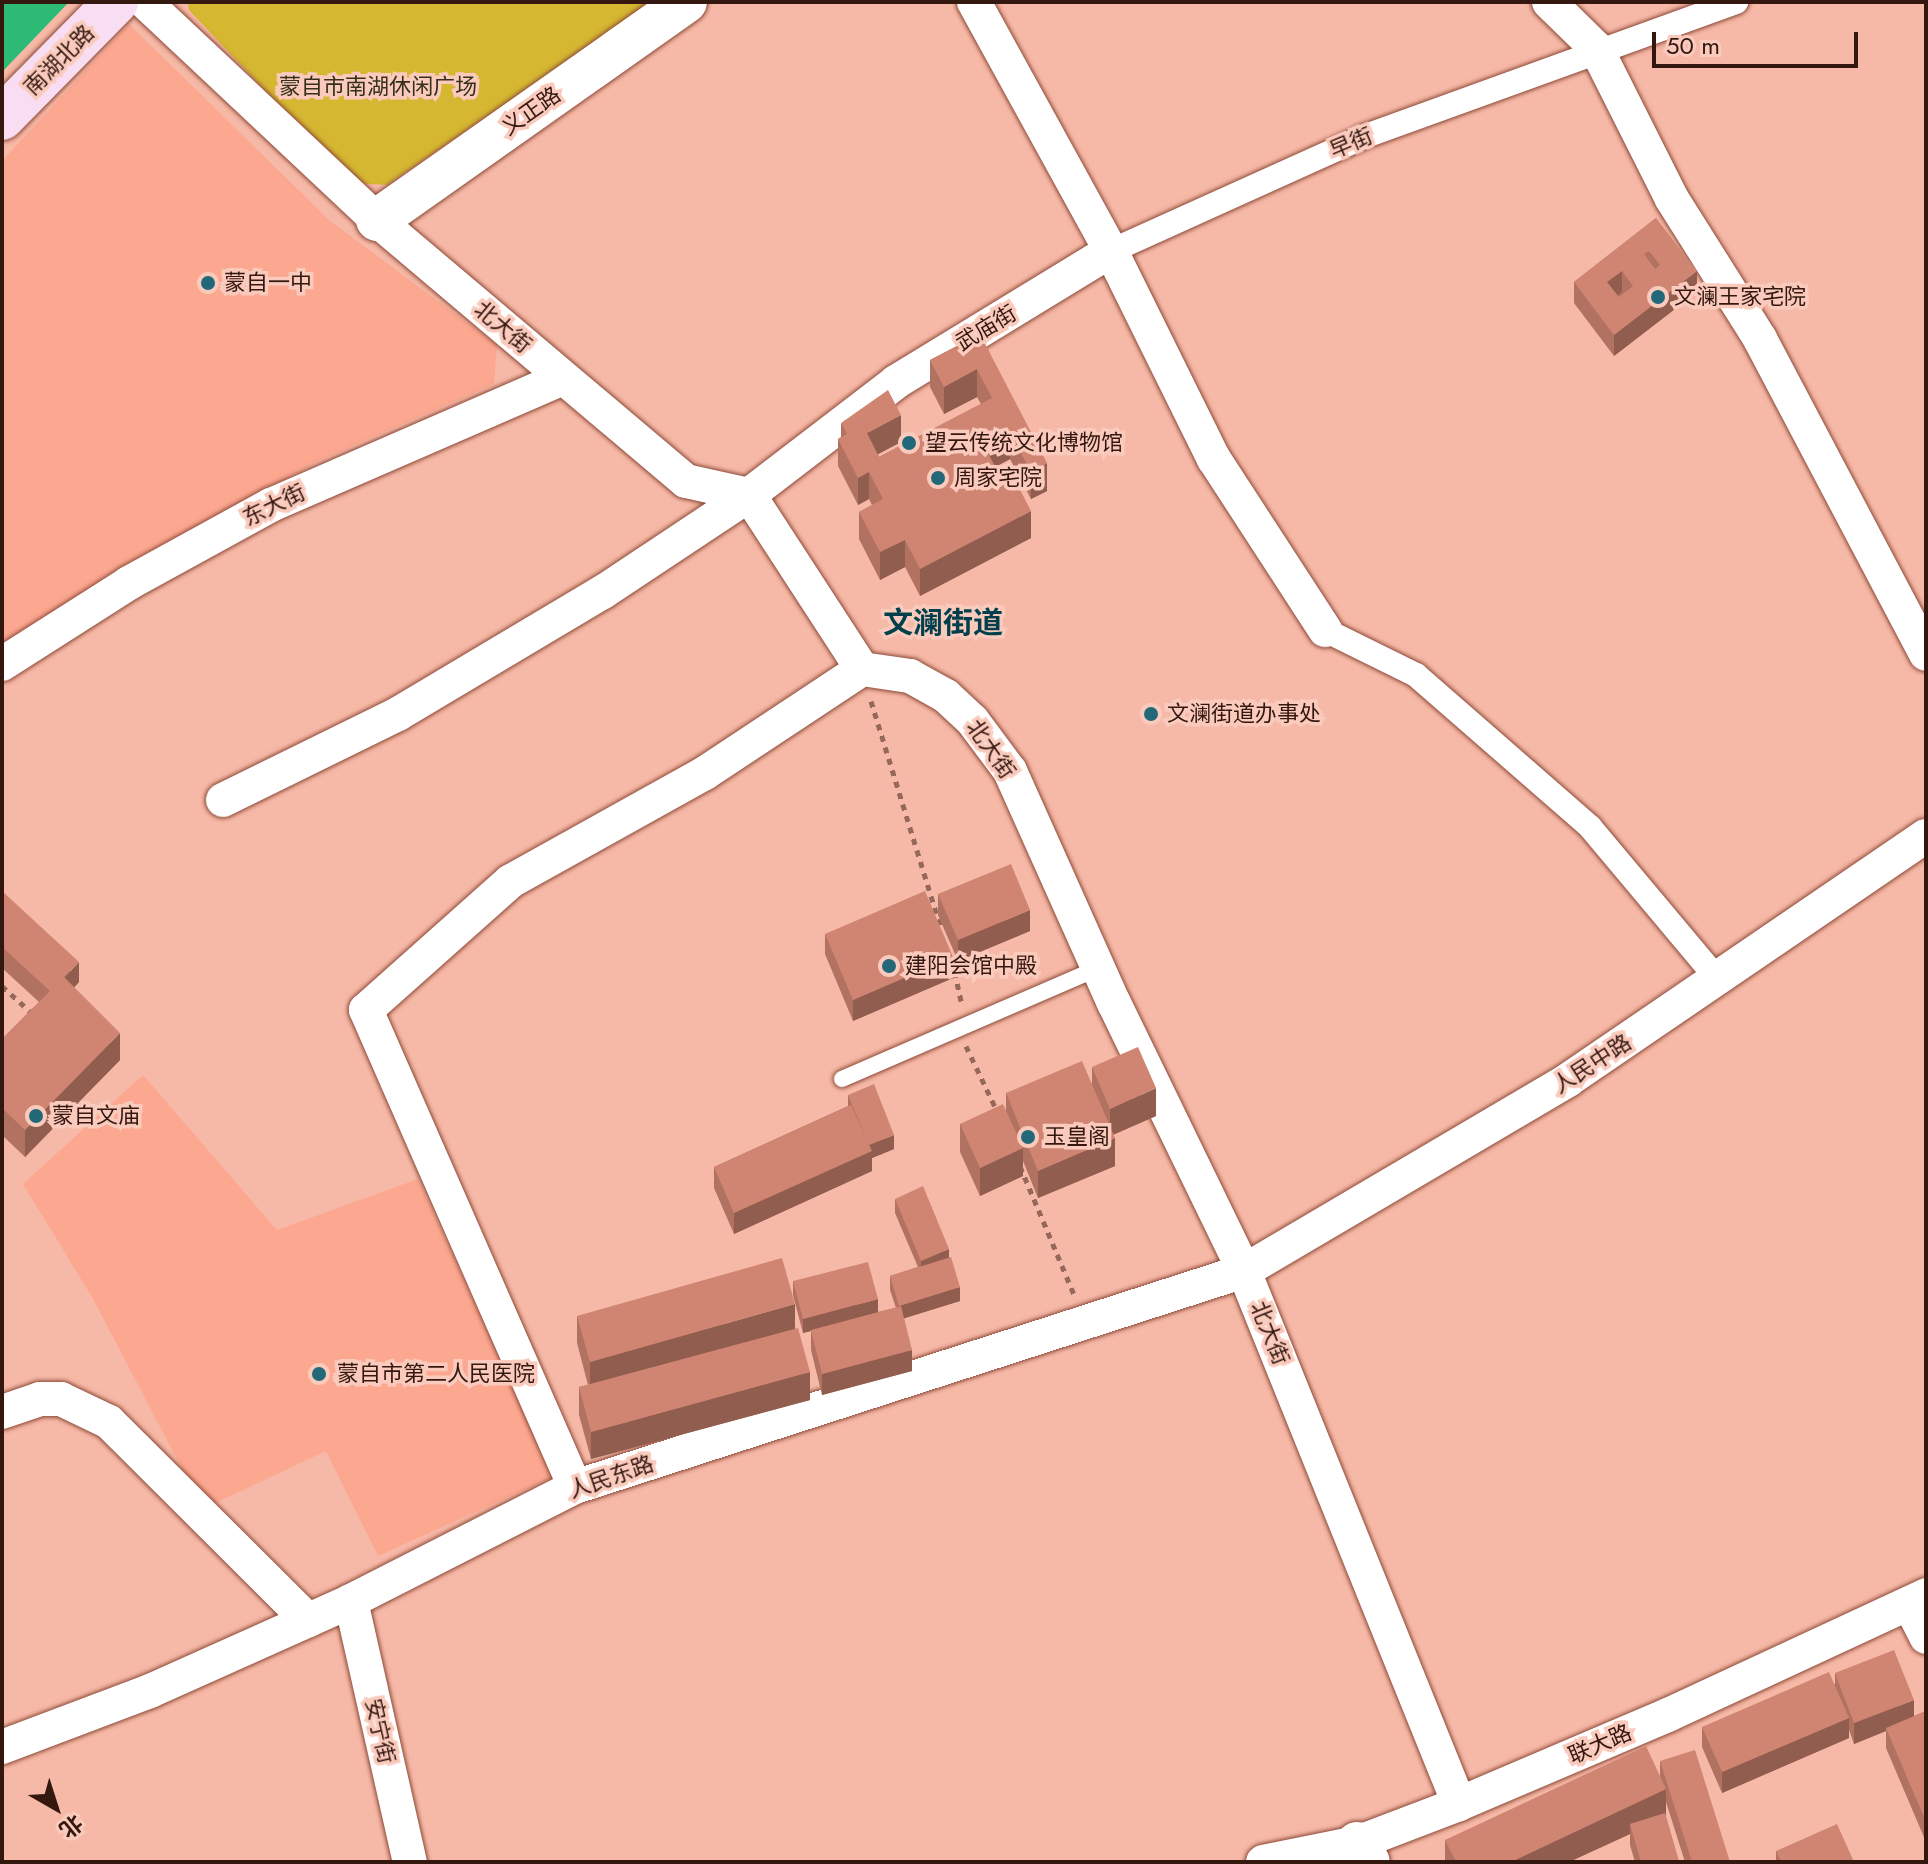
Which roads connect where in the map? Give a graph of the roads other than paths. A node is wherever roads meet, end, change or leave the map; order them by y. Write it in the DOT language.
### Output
graph roads {
  1 [pos="116,2"];
  2 [pos="145,2"];
  3 [pos="686,2"];
  4 [pos="974,2"];
  5 [pos="1549,2"];
  6 [pos="1736,2"];
  7 [pos="1596,48"];
  8 [pos="2,118"];
  9 [pos="377,220"];
  10 [pos="1111,251"];
  11 [pos="563,378"];
  12 [pos="749,495"];
  13 [pos="1325,630"];
  14 [pos="1926,654"];
  15 [pos="2,664"];
  16 [pos="862,669"];
  17 [pos="223,800"];
  18 [pos="1926,836"];
  19 [pos="1099,968"];
  20 [pos="1719,981"];
  21 [pos="842,1079"];
  22 [pos="1244,1271"];
  23 [pos="2,1412"];
  24 [pos="575,1487"];
  25 [pos="1918,1600"];
  26 [pos="351,1601"];
  27 [pos="308,1620"];
  28 [pos="1926,1637"];
  29 [pos="2,1747"];
  30 [pos="1459,1804"];
  31 [pos="1363,1853"];
  32 [pos="410,1862"];
  33 [pos="1263,1862"];
  1 -- 8 [label="main road, 南湖北路"];
  2 -- 9 [label="street, 北大街"];
  3 -- 9 [label="street, 义正路"];
  4 -- 10 [label="street"];
  5 -- 7 [label="street"];
  6 -- 7 [label="street, 早街"];
  7 -- 10 [label="street, 早街"];
  7 -- 14 [label="street"];
  9 -- 11 [label="street, 北大街"];
  10 -- 12 [label="street, 武庙街"];
  10 -- 13 [label="street"];
  11 -- 12 [label="street, 北大街"];
  11 -- 15 [label="street, 东大街"];
  12 -- 16 [label="street"];
  12 -- 17 [label="street, 武庙街"];
  13 -- 20 [label="street"];
  16 -- 19 [label="street, 北大街"];
  16 -- 24 [label="street"];
  18 -- 20 [label="street, 人民中路"];
  19 -- 21 [label="lane"];
  19 -- 22 [label="street, 北大街"];
  20 -- 22 [label="street, 人民中路"];
  22 -- 24 [label="street, 人民东路"];
  22 -- 30 [label="street, 北大街"];
  23 -- 27 [label="street"];
  24 -- 26 [label="street, 人民东路"];
  25 -- 28 [label="street"];
  25 -- 30 [label="street, 联大路"];
  26 -- 27 [label="street, 人民东路"];
  26 -- 32 [label="street, 安宁街"];
  27 -- 29 [label="street, 人民东路"];
  30 -- 31 [label="street, 联大路"];
  31 -- 33 [label="street, 联大路"];
}
